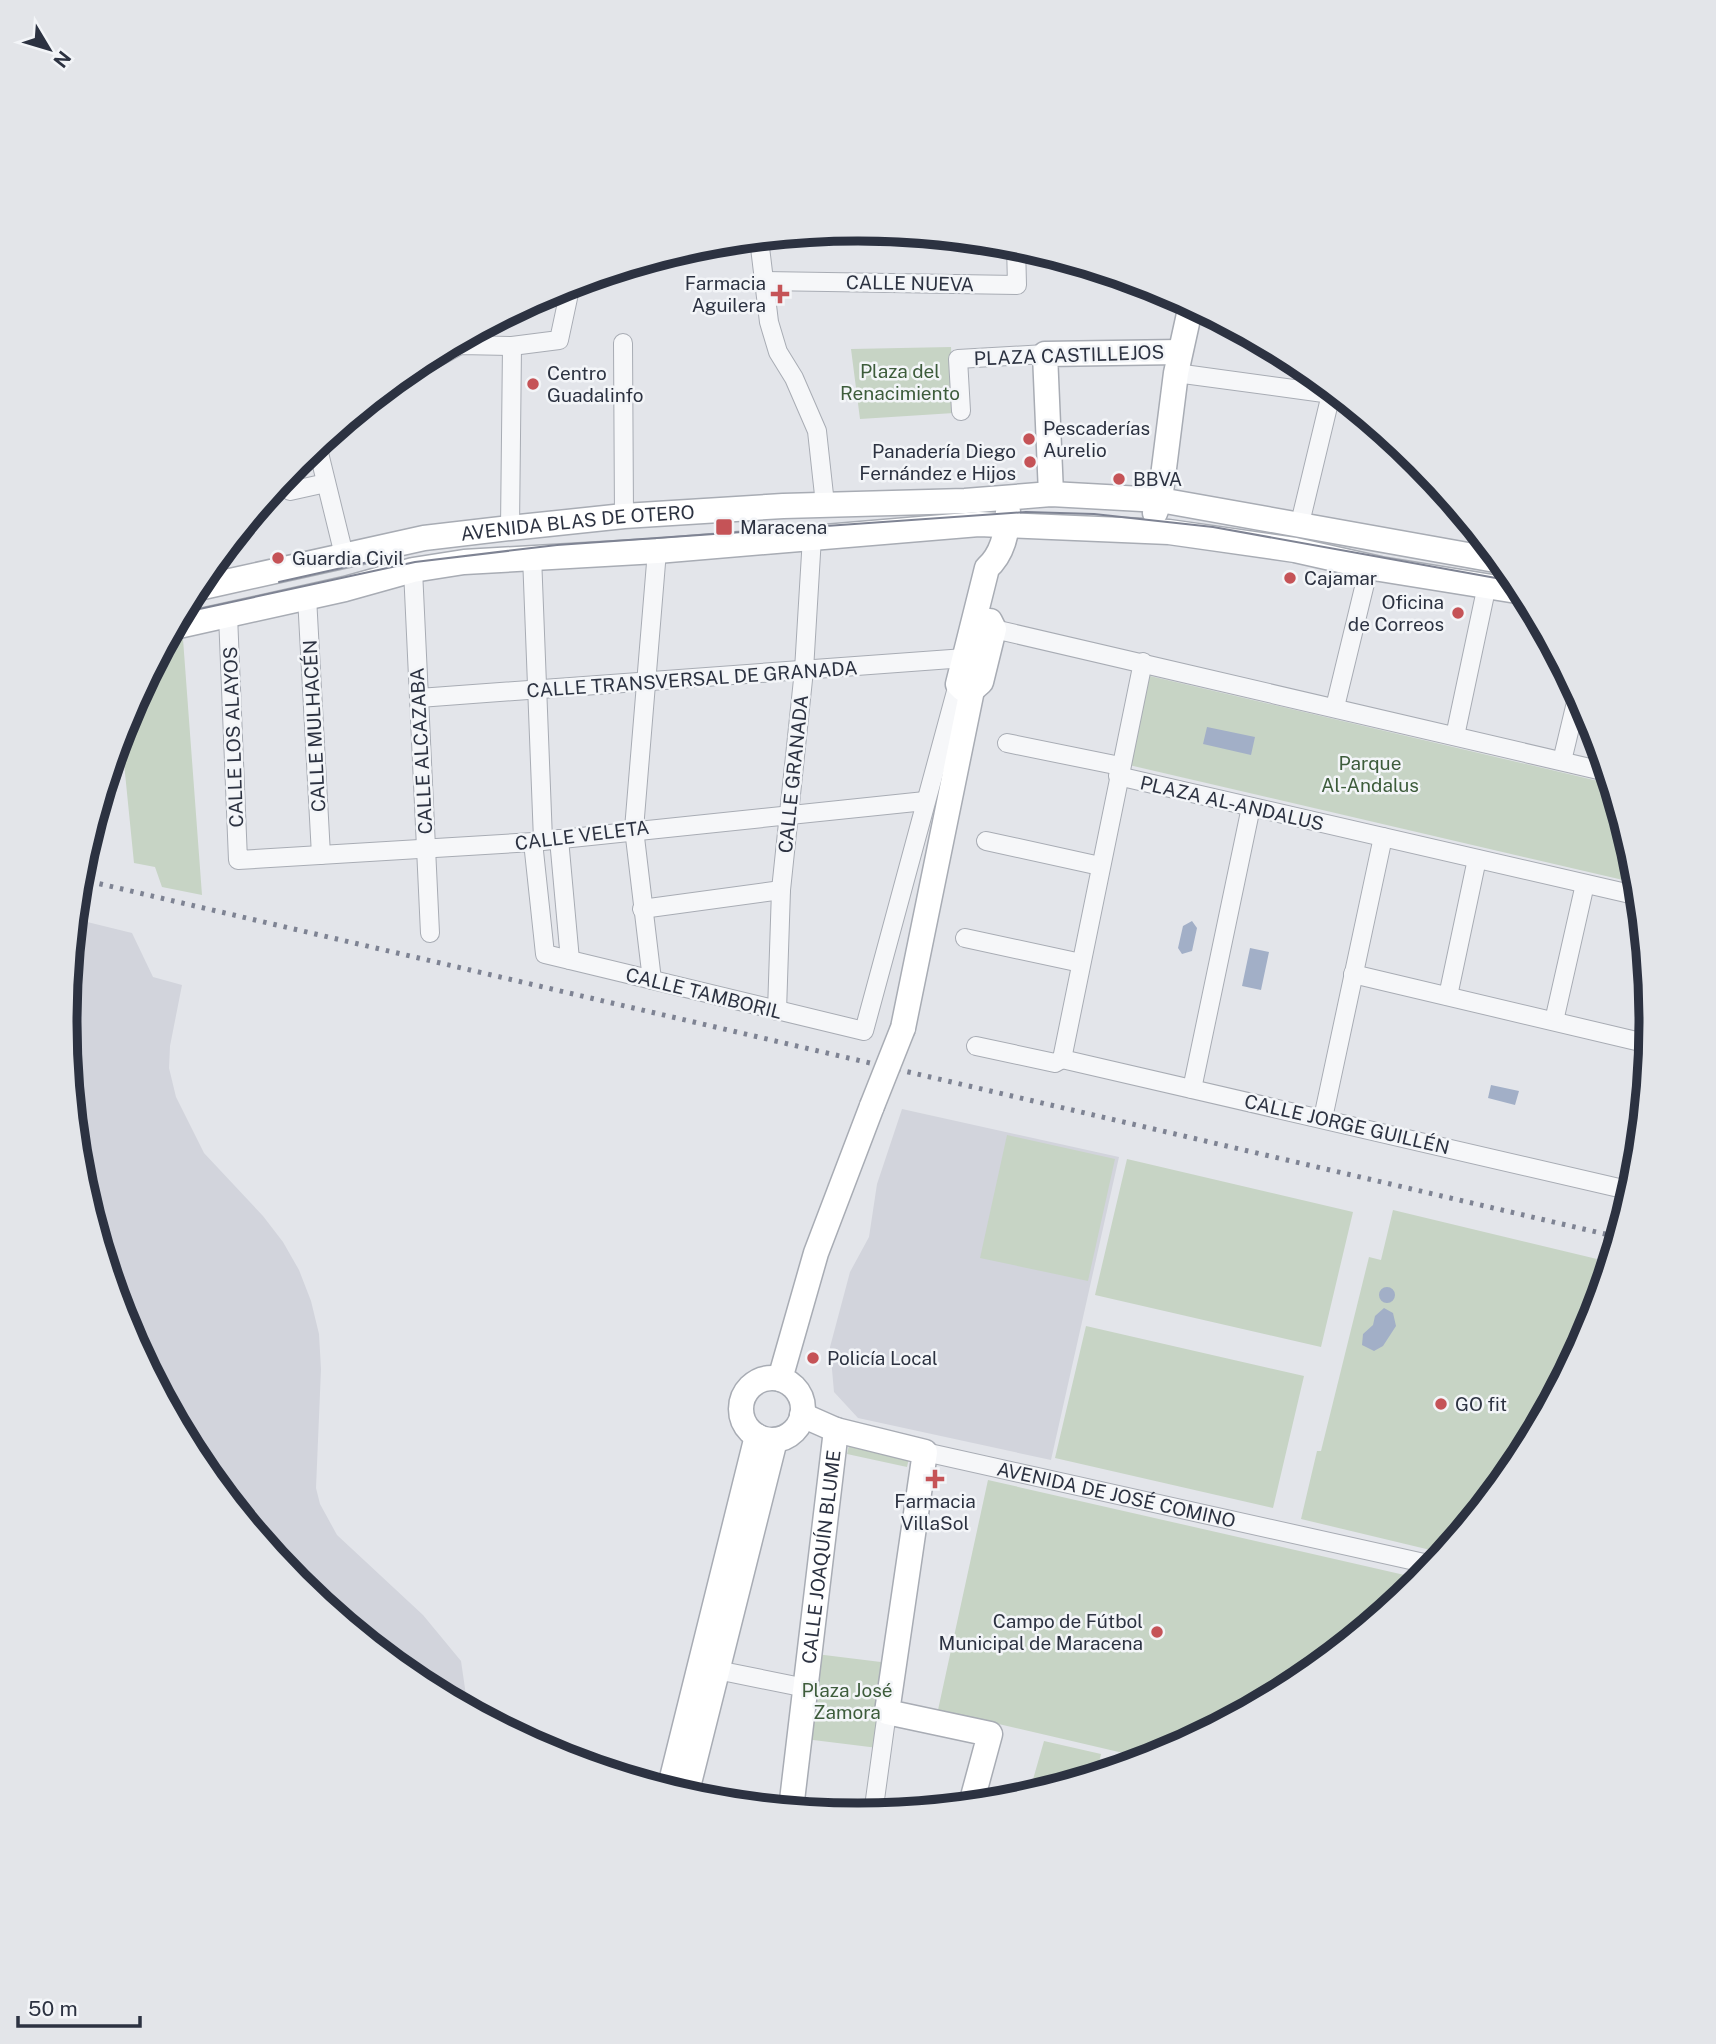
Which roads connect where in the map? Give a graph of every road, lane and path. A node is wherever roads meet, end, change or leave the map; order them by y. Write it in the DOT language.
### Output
graph roads {
  1 [pos="760,248"];
  2 [pos="1016,258"];
  3 [pos="764,281"];
  4 [pos="568,297"];
  5 [pos="1189,315"];
  6 [pos="623,342"];
  7 [pos="471,344"];
  8 [pos="512,346"];
  9 [pos="1045,354"];
  10 [pos="1178,363"];
  11 [pos="1314,389"];
  12 [pos="1330,400"];
  13 [pos="961,411"];
  14 [pos="320,457"];
  15 [pos="326,483"];
  16 [pos="288,489"];
  17 [pos="1051,494"];
  18 [pos="1008,497"];
  19 [pos="1160,500"];
  20 [pos="825,504"];
  21 [pos="624,516"];
  22 [pos="1300,523"];
  23 [pos="1007,527"];
  24 [pos="510,528"];
  25 [pos="1140,532"];
  26 [pos="812,537"];
  27 [pos="657,551"];
  28 [pos="344,555"];
  29 [pos="532,556"];
  30 [pos="1486,558"];
  31 [pos="1368,567"];
  32 [pos="413,570"];
  33 [pos="211,585"];
  34 [pos="1487,585"];
  35 [pos="1508,589"];
  36 [pos="307,597"];
  37 [pos="228,615"];
  38 [pos="187,623"];
  39 [pos="985,625"];
  40 [pos="965,658"];
  41 [pos="1143,662"];
  42 [pos="804,670"];
  43 [pos="646,683"];
  44 [pos="965,687"];
  45 [pos="538,691"];
  46 [pos="419,698"];
  47 [pos="1335,707"];
  48 [pos="1574,711"];
  49 [pos="1455,736"];
  50 [pos="1006,743"];
  51 [pos="1562,761"];
  52 [pos="1598,770"];
  53 [pos="1119,771"];
  54 [pos="925,801"];
  55 [pos="1251,807"];
  56 [pos="789,813"];
  57 [pos="634,829"];
  58 [pos="1383,837"];
  59 [pos="545,840"];
  60 [pos="986,841"];
  61 [pos="426,850"];
  62 [pos="321,855"];
  63 [pos="1477,859"];
  64 [pos="238,860"];
  65 [pos="1100,866"];
  66 [pos="1585,884"];
  67 [pos="780,890"];
  68 [pos="1628,894"];
  69 [pos="642,909"];
  70 [pos="429,933"];
  71 [pos="965,938"];
  72 [pos="570,960"];
  73 [pos="1081,963"];
  74 [pos="1353,974"];
  75 [pos="652,980"];
  76 [pos="1448,996"];
  77 [pos="777,1011"];
  78 [pos="1554,1021"];
  79 [pos="1638,1041"];
  80 [pos="975,1046"];
  81 [pos="1062,1059"];
  82 [pos="1192,1089"];
  83 [pos="1323,1118"];
  84 [pos="1621,1188"];
  85 [pos="780,1379"];
  86 [pos="803,1415"];
  87 [pos="836,1430"];
  88 [pos="766,1438"];
  89 [pos="925,1452"];
  90 [pos="1421,1562"];
  91 [pos="717,1670"];
  92 [pos="806,1688"];
  93 [pos="887,1712"];
  94 [pos="672,1780"];
  95 [pos="689,1784"];
  96 [pos="974,1794"];
  97 [pos="792,1800"];
  98 [pos="875,1802"];
  1 -- 3 [label="street"];
  2 -- 3 [label="street, CALLE NUEVA"];
  3 -- 20 [label="street"];
  4 -- 8 [label="street"];
  5 -- 10 [label="street"];
  6 -- 21 [label="street"];
  7 -- 8 [label="street"];
  8 -- 24 [label="street"];
  9 -- 10 [label="street, PLAZA CASTILLEJOS"];
  9 -- 13 [label="street, PLAZA CASTILLEJOS"];
  9 -- 17 [label="street"];
  10 -- 11 [label="street"];
  10 -- 19 [label="street"];
  12 -- 22 [label="street"];
  14 -- 15 [label="street"];
  15 -- 16 [label="street"];
  15 -- 28 [label="street"];
  17 -- 18 [label="street, AVENIDA BLAS DE OTERO"];
  17 -- 19 [label="street, AVENIDA BLAS DE OTERO"];
  17 -- 23 [label="street"];
  18 -- 20 [label="street, AVENIDA BLAS DE OTERO"];
  18 -- 23 [label="street"];
  19 -- 22 [label="street, AVENIDA BLAS DE OTERO"];
  19 -- 25 [label="street"];
  20 -- 21 [label="street, AVENIDA BLAS DE OTERO"];
  21 -- 24 [label="street, AVENIDA BLAS DE OTERO"];
  22 -- 30 [label="street, AVENIDA BLAS DE OTERO"];
  23 -- 25 [label="street, AVENIDA BLAS DE OTERO"];
  23 -- 26 [label="street, AVENIDA BLAS DE OTERO"];
  23 -- 39 [label="street"];
  24 -- 28 [label="street, AVENIDA BLAS DE OTERO"];
  25 -- 31 [label="street, AVENIDA BLAS DE OTERO"];
  26 -- 27 [label="street, AVENIDA BLAS DE OTERO"];
  26 -- 42 [label="street, CALLE GRANADA"];
  27 -- 29 [label="street, AVENIDA BLAS DE OTERO"];
  27 -- 43 [label="street"];
  28 -- 33 [label="street, AVENIDA BLAS DE OTERO"];
  29 -- 32 [label="street, AVENIDA BLAS DE OTERO"];
  29 -- 45 [label="street"];
  31 -- 34 [label="street, AVENIDA BLAS DE OTERO"];
  31 -- 47 [label="street"];
  32 -- 36 [label="street, AVENIDA BLAS DE OTERO"];
  32 -- 46 [label="street, CALLE ALCAZABA"];
  34 -- 35 [label="street, AVENIDA BLAS DE OTERO"];
  34 -- 49 [label="street"];
  36 -- 37 [label="street, AVENIDA BLAS DE OTERO"];
  36 -- 62 [label="street, CALLE MULHACÉN"];
  37 -- 38 [label="street, AVENIDA BLAS DE OTERO"];
  37 -- 64 [label="street, CALLE LOS ALAYOS"];
  39 -- 40 [label="street"];
  39 -- 41 [label="street"];
  39 -- 44 [label="street"];
  40 -- 42 [label="street, CALLE TRANSVERSAL DE GRANADA"];
  40 -- 44 [label="street"];
  41 -- 47 [label="street"];
  41 -- 53 [label="street, PLAZA AL-ANDALUS"];
  42 -- 43 [label="street, CALLE TRANSVERSAL DE GRANADA"];
  42 -- 56 [label="street, CALLE GRANADA"];
  43 -- 45 [label="street, CALLE TRANSVERSAL DE GRANADA"];
  43 -- 57 [label="street"];
  44 -- 54 [label="street"];
  44 -- 85 [label="street, bridge"];
  45 -- 46 [label="street, CALLE TRANSVERSAL DE GRANADA"];
  45 -- 59 [label="street"];
  46 -- 61 [label="street, CALLE ALCAZABA"];
  47 -- 49 [label="street"];
  48 -- 51 [label="street"];
  49 -- 51 [label="street"];
  50 -- 53 [label="street"];
  51 -- 52 [label="street"];
  53 -- 55 [label="street, PLAZA AL-ANDALUS"];
  53 -- 65 [label="street"];
  54 -- 56 [label="street, CALLE VELETA"];
  54 -- 77 [label="street, CALLE TAMBORIL"];
  55 -- 58 [label="street, PLAZA AL-ANDALUS"];
  55 -- 82 [label="street"];
  56 -- 57 [label="street, CALLE VELETA"];
  56 -- 67 [label="street, CALLE GRANADA"];
  57 -- 59 [label="street, CALLE VELETA"];
  57 -- 69 [label="street"];
  58 -- 63 [label="street, PLAZA AL-ANDALUS"];
  58 -- 74 [label="street"];
  59 -- 61 [label="street, CALLE VELETA"];
  59 -- 72 [label="street"];
  59 -- 72 [label="street, CALLE TAMBORIL"];
  60 -- 65 [label="street"];
  61 -- 62 [label="street, CALLE VELETA"];
  61 -- 70 [label="street, CALLE ALCAZABA"];
  62 -- 64 [label="street, CALLE VELETA"];
  63 -- 66 [label="street, PLAZA AL-ANDALUS"];
  63 -- 76 [label="street"];
  65 -- 73 [label="street"];
  66 -- 68 [label="street, PLAZA AL-ANDALUS"];
  66 -- 78 [label="street"];
  67 -- 69 [label="street"];
  67 -- 77 [label="street, CALLE GRANADA"];
  69 -- 75 [label="street"];
  71 -- 73 [label="street"];
  72 -- 75 [label="street, CALLE TAMBORIL"];
  73 -- 81 [label="street"];
  74 -- 76 [label="street"];
  74 -- 83 [label="street"];
  75 -- 77 [label="street, CALLE TAMBORIL"];
  76 -- 78 [label="street"];
  78 -- 79 [label="street"];
  80 -- 81 [label="street, CALLE JORGE GUILLÉN"];
  81 -- 82 [label="street, CALLE JORGE GUILLÉN"];
  82 -- 83 [label="street, CALLE JORGE GUILLÉN"];
  83 -- 84 [label="street, CALLE JORGE GUILLÉN"];
  85 -- 86 [label="street"];
  85 -- 88 [label="street"];
  86 -- 87 [label="street, AVENIDA DE JOSÉ COMINO"];
  86 -- 88 [label="street"];
  87 -- 89 [label="street, AVENIDA DE JOSÉ COMINO"];
  87 -- 92 [label="street, CALLE JOAQUÍN BLUME"];
  88 -- 91 [label="street"];
  88 -- 94 [label="street"];
  89 -- 90 [label="street, AVENIDA DE JOSÉ COMINO"];
  89 -- 93 [label="street"];
  91 -- 92 [label="street"];
  91 -- 95 [label="street"];
  92 -- 97 [label="street, CALLE JOAQUÍN BLUME"];
  93 -- 96 [label="street"];
  93 -- 98 [label="street"];
}
